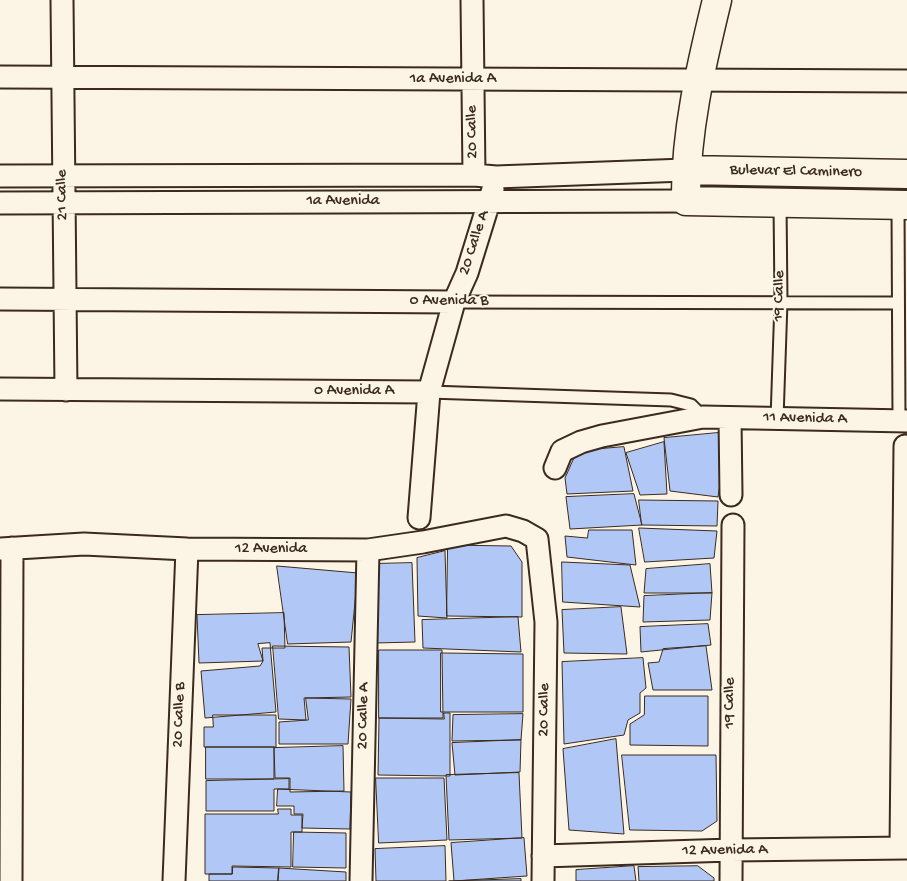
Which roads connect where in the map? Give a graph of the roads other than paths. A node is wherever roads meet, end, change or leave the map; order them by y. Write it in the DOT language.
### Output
graph roads {
  1 [pos="62,0"];
  2 [pos="472,0"];
  3 [pos="717,0"];
  4 [pos="0,77"];
  5 [pos="63,77"];
  6 [pos="472,80"];
  7 [pos="698,80"];
  8 [pos="907,81"];
  9 [pos="685,170"];
  10 [pos="907,174"];
  11 [pos="474,175"];
  12 [pos="0,176"];
  13 [pos="63,176"];
  14 [pos="496,177"];
  15 [pos="686,201"];
  16 [pos="488,202"];
  17 [pos="0,203"];
  18 [pos="64,203"];
  19 [pos="780,203"];
  20 [pos="902,205"];
  21 [pos="0,299"];
  22 [pos="65,299"];
  23 [pos="454,302"];
  24 [pos="781,302"];
  25 [pos="898,303"];
  26 [pos="0,389"];
  27 [pos="66,390"];
  28 [pos="429,392"];
  29 [pos="703,417"];
  30 [pos="730,418"];
  31 [pos="776,419"];
  32 [pos="903,421"];
  33 [pos="905,446"];
  34 [pos="555,468"];
  35 [pos="730,495"];
  36 [pos="419,518"];
  37 [pos="733,525"];
  38 [pos="538,539"];
  39 [pos="6,549"];
  40 [pos="187,549"];
  41 [pos="368,550"];
  42 [pos="904,848"];
  43 [pos="730,850"];
  44 [pos="543,856"];
  45 [pos="11,881"];
  46 [pos="174,881"];
  47 [pos="361,881"];
  48 [pos="544,881"];
  49 [pos="731,881"];
  1 -- 5 [label="street, 21 Calle"];
  2 -- 6 [label="street, 20 Calle"];
  3 -- 7 [label="main road"];
  4 -- 5 [label="street, 1a Avenida A"];
  5 -- 6 [label="street, 1a Avenida A"];
  5 -- 13 [label="street, 21 Calle"];
  6 -- 7 [label="street, 1a Avenida A"];
  6 -- 11 [label="street, 20 Calle"];
  7 -- 8 [label="street, 1a Avenida A"];
  7 -- 9 [label="main road"];
  9 -- 10 [label="main road, Bulevar El Caminero"];
  9 -- 14 [label="street, 1a Avenida"];
  9 -- 15 [label="main road"];
  11 -- 13 [label="street, 1a Avenida"];
  11 -- 14 [label="street, 1a Avenida"];
  12 -- 13 [label="street, 1a Avenida"];
  13 -- 18 [label="street, 21 Calle"];
  14 -- 16 [label="street, 20 Calle A"];
  15 -- 16 [label="street, 1a Avenida"];
  15 -- 19 [label="main road, Bulevar El Caminero"];
  16 -- 18 [label="street, 1a Avenida"];
  16 -- 23 [label="street, 20 Calle A"];
  17 -- 18 [label="street, 1a Avenida"];
  18 -- 22 [label="street, 21 Calle"];
  19 -- 20 [label="main road, Bulevar El Caminero"];
  19 -- 24 [label="lane, 19 Calle"];
  20 -- 25 [label="lane"];
  21 -- 22 [label="street, 0 Avenida B"];
  22 -- 23 [label="street, 0 Avenida B"];
  22 -- 27 [label="street, 21 Calle"];
  23 -- 24 [label="lane, 0 Avenida B"];
  23 -- 28 [label="street, 20 Calle A"];
  24 -- 25 [label="lane, 0 Avenida B"];
  24 -- 31 [label="lane, 19 Calle"];
  25 -- 32 [label="lane"];
  26 -- 27 [label="street, 0 Avenida A"];
  27 -- 28 [label="street, 0 Avenida A"];
  28 -- 29 [label="lane, 0 Avenida A"];
  28 -- 36 [label="street, 20 Calle A"];
  29 -- 30 [label="street, 11 Avenida A"];
  29 -- 34 [label="street"];
  30 -- 31 [label="street, 11 Avenida A"];
  30 -- 35 [label="street"];
  31 -- 32 [label="street, 11 Avenida A"];
  33 -- 42 [label="street"];
  37 -- 43 [label="street, 19 Calle"];
  38 -- 41 [label="street, 12 Avenida"];
  38 -- 44 [label="street, 20 Calle"];
  39 -- 40 [label="street, 12 Avenida"];
  39 -- 45 [label="street"];
  40 -- 41 [label="street, 12 Avenida"];
  40 -- 46 [label="street, 20 Calle B"];
  41 -- 47 [label="street, 20 Calle A"];
  42 -- 43 [label="street, 12 Avenida A"];
  43 -- 44 [label="street, 12 Avenida A"];
  43 -- 49 [label="street, 19 Calle"];
  44 -- 48 [label="street, 20 Calle"];
}
